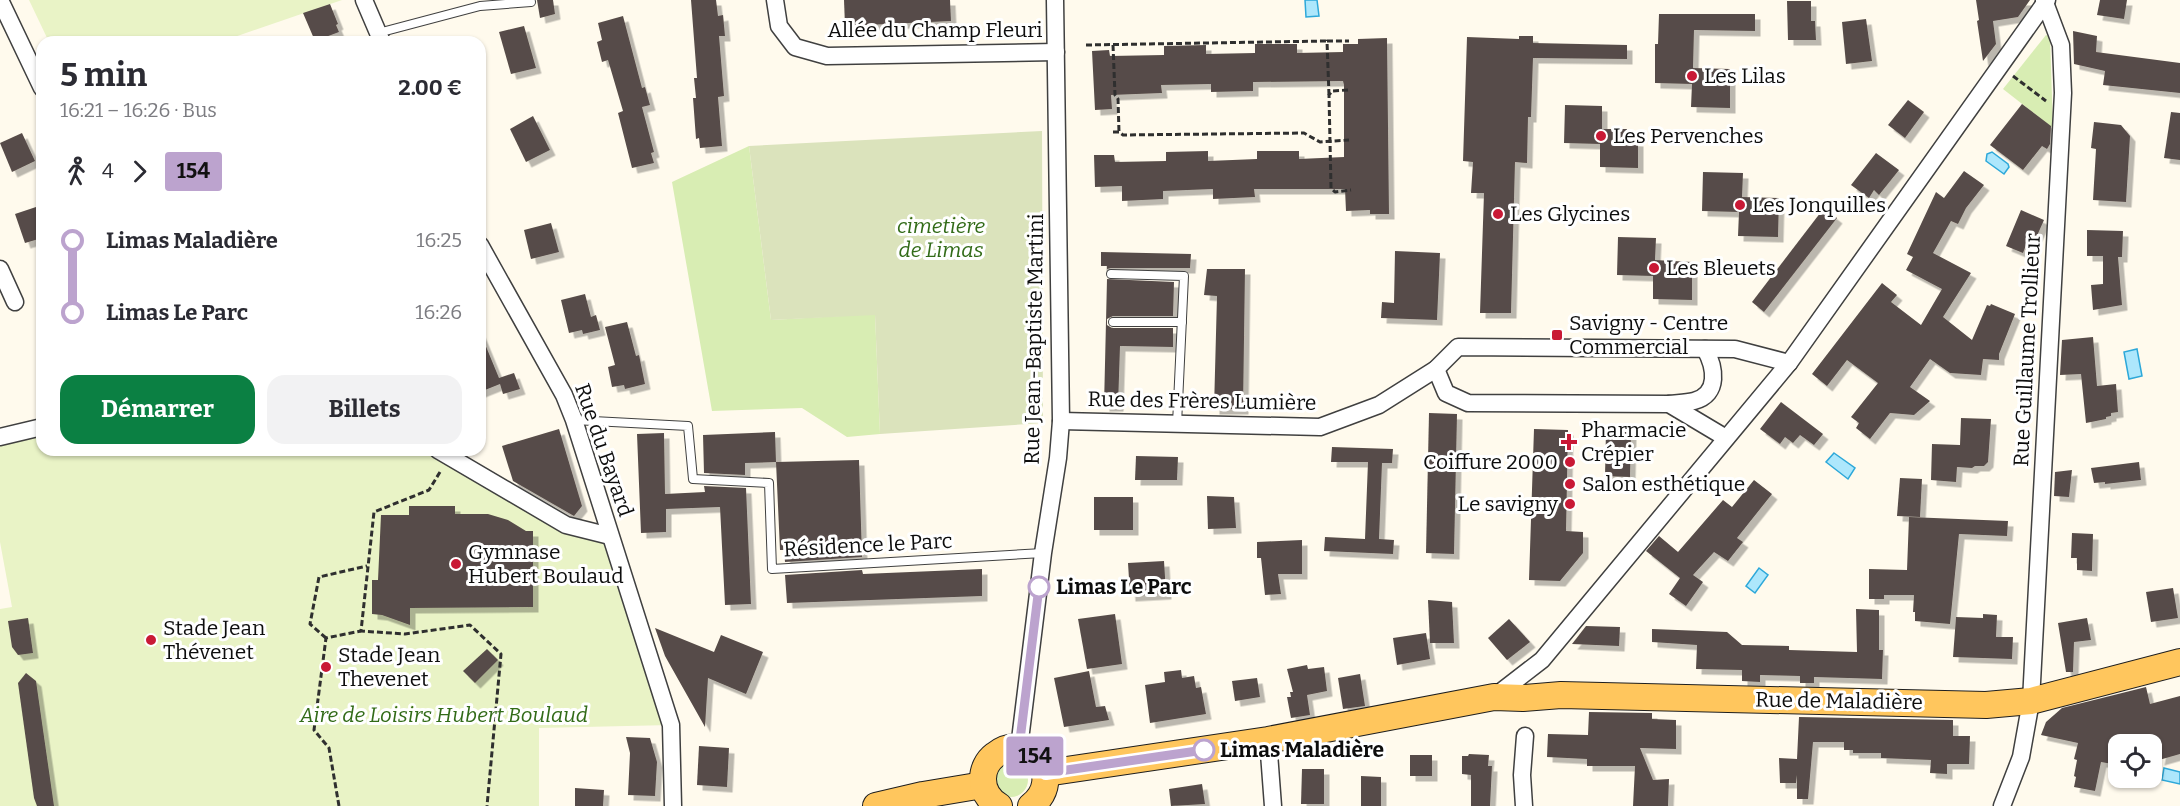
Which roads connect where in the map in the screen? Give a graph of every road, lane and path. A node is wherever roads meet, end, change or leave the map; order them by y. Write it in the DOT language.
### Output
graph roads {
  1 [pos="0,0"];
  2 [pos="775,0"];
  3 [pos="1055,0"];
  4 [pos="366,1"];
  5 [pos="2045,1"];
  6 [pos="531,2"];
  7 [pos="379,36"];
  8 [pos="386,36"];
  9 [pos="1349,40"];
  10 [pos="1327,41"];
  11 [pos="1086,45"];
  12 [pos="1113,45"];
  13 [pos="1056,52"];
  14 [pos="2001,66"];
  15 [pos="36,75"];
  16 [pos="1348,90"];
  17 [pos="1329,95"];
  18 [pos="2062,114"];
  19 [pos="1113,132"];
  20 [pos="1119,132"];
  21 [pos="1349,140"];
  22 [pos="1330,141"];
  23 [pos="1351,190"];
  24 [pos="486,256"];
  25 [pos="0,270"];
  26 [pos="1111,274"];
  27 [pos="15,302"];
  28 [pos="1113,322"];
  29 [pos="1182,322"];
  30 [pos="1705,349"];
  31 [pos="1789,363"];
  32 [pos="1436,369"];
  33 [pos="1669,404"];
  34 [pos="574,420"];
  35 [pos="1061,421"];
  36 [pos="1177,424"];
  37 [pos="36,428"];
  38 [pos="0,437"];
  39 [pos="1726,438"];
  40 [pos="444,456"];
  41 [pos="450,456"];
  42 [pos="610,536"];
  43 [pos="1043,553"];
  44 [pos="367,566"];
  45 [pos="361,631"];
  46 [pos="326,638"];
  47 [pos="2180,662"];
  48 [pos="1494,697"];
  49 [pos="2031,701"];
  50 [pos="1525,736"];
  51 [pos="1268,740"];
  52 [pos="1019,748"];
  53 [pos="1046,773"];
  54 [pos="983,785"];
  55 [pos="673,789"];
  56 [pos="339,806"];
  57 [pos="487,806"];
  58 [pos="673,806"];
  59 [pos="681,806"];
  60 [pos="876,806"];
  61 [pos="999,806"];
  62 [pos="1030,806"];
  63 [pos="1272,806"];
  64 [pos="1524,806"];
  65 [pos="2002,806"];
  1 -- 15 [label="street"];
  2 -- 13 [label="street, Allée du Champ Fleuri"];
  3 -- 13 [label="street, Rue Jean-Baptiste Martini"];
  4 -- 7 [label="street"];
  5 -- 14 [label="street"];
  5 -- 18 [label="street, Rue Guillaume Trollieur"];
  6 -- 8 [label="lane"];
  9 -- 10 [label="path"];
  10 -- 12 [label="path"];
  10 -- 17 [label="path"];
  11 -- 12 [label="path"];
  12 -- 20 [label="path"];
  13 -- 35 [label="street, Rue Jean-Baptiste Martini"];
  14 -- 18 [label="path"];
  14 -- 31 [label="street"];
  16 -- 17 [label="path"];
  17 -- 22 [label="path"];
  18 -- 49 [label="street, Rue Guillaume Trollieur"];
  19 -- 20 [label="path"];
  20 -- 22 [label="path"];
  21 -- 22 [label="path"];
  22 -- 23 [label="path"];
  24 -- 34 [label="street, Rue du Bayard"];
  25 -- 27 [label="street"];
  26 -- 29 [label="lane"];
  28 -- 29 [label="lane"];
  29 -- 36 [label="lane"];
  30 -- 31 [label="street, Rue des Frères Lumière"];
  30 -- 32 [label="street, Rue des Frères Lumière"];
  30 -- 33 [label="street"];
  31 -- 39 [label="street"];
  32 -- 33 [label="street"];
  32 -- 36 [label="street, Rue des Frères Lumière"];
  33 -- 39 [label="street"];
  34 -- 42 [label="street, Rue du Bayard"];
  34 -- 43 [label="lane, Résidence le Parc"];
  35 -- 36 [label="street, Rue des Frères Lumière"];
  35 -- 43 [label="street, Rue Jean-Baptiste Martini"];
  37 -- 38 [label="street"];
  39 -- 48 [label="street"];
  40 -- 44 [label="path"];
  41 -- 42 [label="street"];
  42 -- 55 [label="street, Rue du Bayard"];
  43 -- 52 [label="street, Rue Jean-Baptiste Martini"];
  44 -- 45 [label="path"];
  44 -- 46 [label="path"];
  45 -- 46 [label="path"];
  45 -- 57 [label="path"];
  46 -- 56 [label="path"];
  47 -- 49 [label="main road, Rue de Maladière"];
  48 -- 49 [label="main road, Rue de Maladière"];
  48 -- 51 [label="main road, Rue de Maladière"];
  49 -- 65 [label="street, Rue Guillaume Trollieur"];
  50 -- 64 [label="street"];
  51 -- 53 [label="main road, Rue de Maladière"];
  51 -- 63 [label="street"];
  52 -- 53 [label="main road"];
  52 -- 54 [label="main road"];
  53 -- 62 [label="main road"];
  54 -- 60 [label="main road"];
  54 -- 61 [label="main road"];
  55 -- 58 [label="street, Rue du Bayard"];
  55 -- 59 [label="street, Rue du Bayard"];
}
